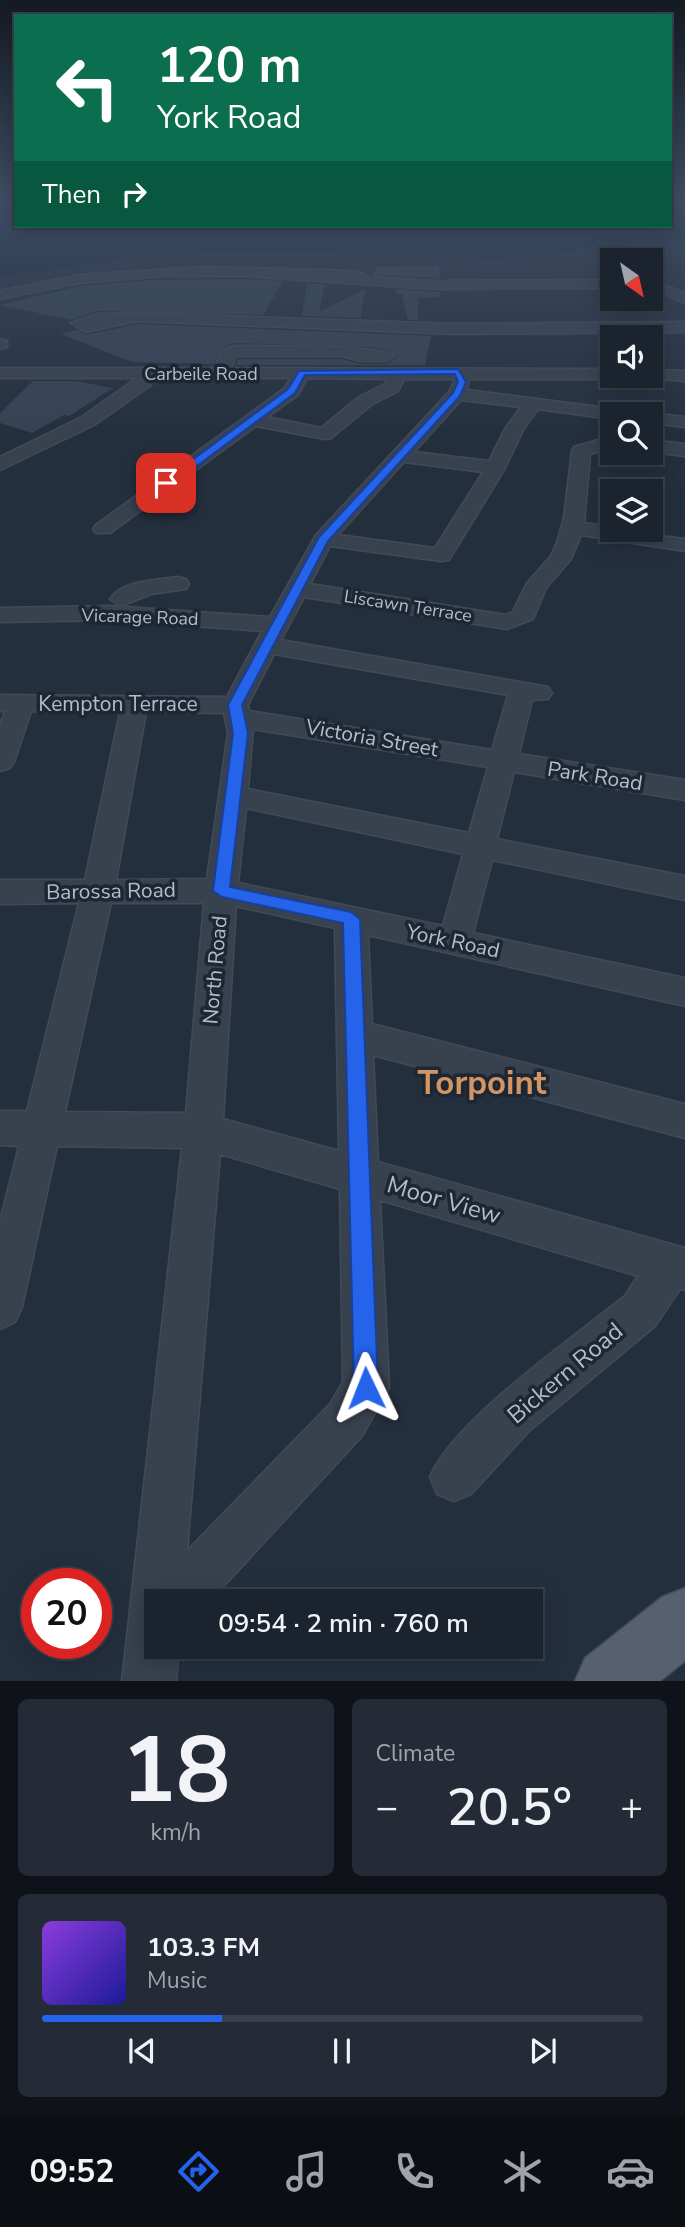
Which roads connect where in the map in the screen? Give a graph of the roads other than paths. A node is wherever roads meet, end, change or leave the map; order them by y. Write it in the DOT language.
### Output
graph roads {
  1 [pos="83,278"];
  2 [pos="336,278"];
  3 [pos="393,278"];
  4 [pos="351,280"];
  5 [pos="408,284"];
  6 [pos="600,284"];
  7 [pos="663,287"];
  8 [pos="337,293"];
  9 [pos="0,295"];
  10 [pos="685,299"];
  11 [pos="137,317"];
  12 [pos="685,327"];
  13 [pos="402,364"];
  14 [pos="460,367"];
  15 [pos="0,373"];
  16 [pos="302,373"];
  17 [pos="146,374"];
  18 [pos="222,374"];
  19 [pos="663,375"];
  20 [pos="685,376"];
  21 [pos="603,389"];
  22 [pos="457,394"];
  23 [pos="533,404"];
  24 [pos="663,419"];
  25 [pos="253,420"];
  26 [pos="685,422"];
  27 [pos="600,446"];
  28 [pos="663,447"];
  29 [pos="685,450"];
  30 [pos="400,456"];
  31 [pos="0,464"];
  32 [pos="495,468"];
  33 [pos="571,527"];
  34 [pos="103,529"];
  35 [pos="323,539"];
  36 [pos="685,545"];
  37 [pos="178,584"];
  38 [pos="296,589"];
  39 [pos="65,591"];
  40 [pos="116,606"];
  41 [pos="2,620"];
  42 [pos="273,635"];
  43 [pos="10,703"];
  44 [pos="135,704"];
  45 [pos="237,711"];
  46 [pos="505,761"];
  47 [pos="0,762"];
  48 [pos="685,790"];
  49 [pos="233,796"];
  50 [pos="481,848"];
  51 [pos="685,888"];
  52 [pos="98,891"];
  53 [pos="222,891"];
  54 [pos="0,892"];
  55 [pos="351,919"];
  56 [pos="455,941"];
  57 [pos="685,992"];
  58 [pos="354,1035"];
  59 [pos="685,1121"];
  60 [pos="0,1128"];
  61 [pos="42,1128"];
  62 [pos="203,1131"];
  63 [pos="358,1175"];
  64 [pos="678,1267"];
  65 [pos="0,1307"];
  66 [pos="454,1477"];
  67 [pos="157,1589"];
  68 [pos="178,1589"];
  69 [pos="681,1630"];
  70 [pos="151,1659"];
  71 [pos="149,1681"];
  72 [pos="608,1681"];
  1 -- 9 [label="street"];
  2 -- 4 [label="street"];
  3 -- 5 [label="street"];
  4 -- 5 [label="street"];
  4 -- 8 [label="street"];
  5 -- 6 [label="street"];
  7 -- 10 [label="street"];
  11 -- 12 [label="street"];
  13 -- 14 [label="street, Carbeile Road"];
  13 -- 16 [label="street, Carbeile Road"];
  13 -- 18 [label="street"];
  13 -- 25 [label="street"];
  14 -- 21 [label="street, Carbeile Road"];
  14 -- 22 [label="street"];
  15 -- 17 [label="street, Carbeile Road"];
  16 -- 18 [label="street, Carbeile Road"];
  16 -- 25 [label="street"];
  17 -- 18 [label="street, Carbeile Road"];
  17 -- 31 [label="street"];
  19 -- 20 [label="street"];
  21 -- 23 [label="street"];
  22 -- 23 [label="street"];
  22 -- 30 [label="street, North Road"];
  23 -- 32 [label="street"];
  24 -- 26 [label="street"];
  25 -- 34 [label="street"];
  27 -- 33 [label="street"];
  28 -- 29 [label="street"];
  30 -- 32 [label="street"];
  30 -- 35 [label="street, North Road"];
  32 -- 35 [label="street"];
  33 -- 36 [label="street"];
  33 -- 38 [label="street, Liscawn Terrace"];
  35 -- 38 [label="street, North Road"];
  37 -- 40 [label="street"];
  38 -- 42 [label="street, North Road"];
  39 -- 40 [label="street"];
  40 -- 41 [label="street, Vicarage Road"];
  40 -- 42 [label="street, Vicarage Road"];
  42 -- 45 [label="street, North Road"];
  42 -- 46 [label="street, Vicarage Road"];
  43 -- 44 [label="street, Kempton Terrace"];
  43 -- 47 [label="street"];
  44 -- 45 [label="street, Kempton Terrace"];
  44 -- 52 [label="street"];
  45 -- 46 [label="street, Victoria Street"];
  45 -- 49 [label="street, North Road"];
  46 -- 48 [label="street, Park Road"];
  46 -- 50 [label="street"];
  49 -- 50 [label="street"];
  49 -- 53 [label="street, North Road"];
  50 -- 51 [label="street"];
  50 -- 56 [label="street"];
  52 -- 53 [label="street, Barossa Road"];
  52 -- 54 [label="street, Barossa Road"];
  52 -- 61 [label="street"];
  53 -- 55 [label="street, York Road"];
  53 -- 62 [label="street, North Road"];
  55 -- 56 [label="street, York Road"];
  55 -- 58 [label="street"];
  56 -- 57 [label="street, York Road"];
  58 -- 59 [label="street"];
  58 -- 63 [label="street"];
  60 -- 61 [label="street, Moor View"];
  61 -- 62 [label="street, Moor View"];
  61 -- 65 [label="street"];
  62 -- 63 [label="street, Moor View"];
  62 -- 67 [label="street, North Road"];
  63 -- 64 [label="street, Moor View"];
  63 -- 68 [label="street"];
  64 -- 66 [label="street, Bickern Road"];
  69 -- 72 [label="main road"];
  70 -- 71 [label="street, North Road"];
}
